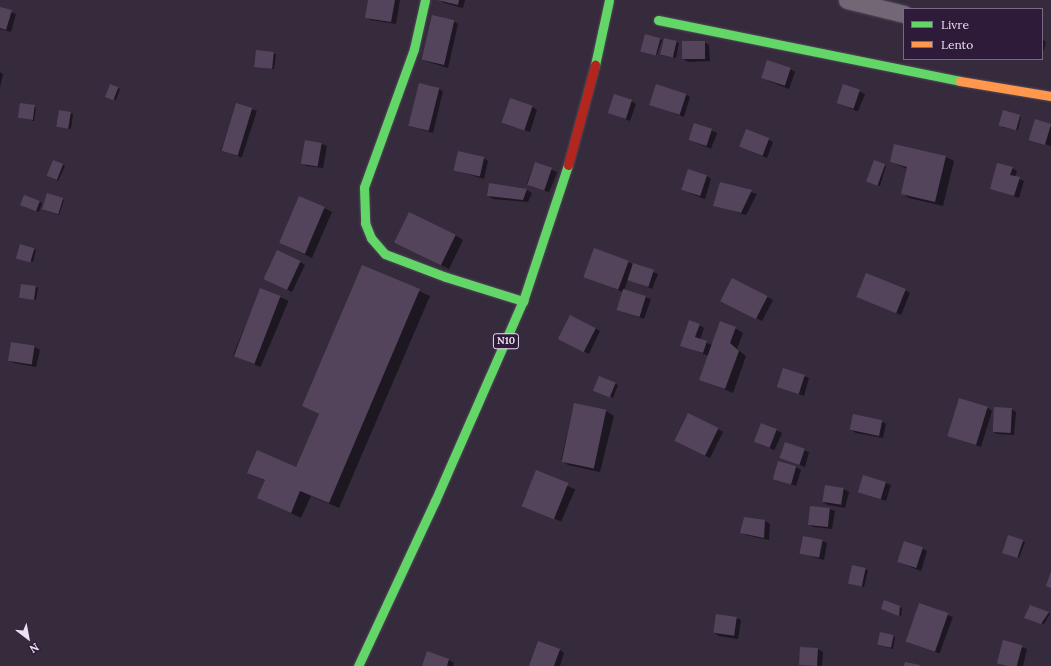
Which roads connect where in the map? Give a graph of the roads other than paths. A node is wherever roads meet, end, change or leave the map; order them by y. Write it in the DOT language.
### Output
graph roads {
  1 [pos="425,0"];
  2 [pos="609,0"];
  3 [pos="846,0"];
  4 [pos="903,14"];
  5 [pos="658,20"];
  6 [pos="1051,96"];
  7 [pos="523,301"];
  8 [pos="358,666"];
  1 -- 7 [label="street"];
  2 -- 7 [label="street, N10"];
  3 -- 4 [label="street"];
  5 -- 6 [label="street"];
  7 -- 8 [label="street, N10"];
}
